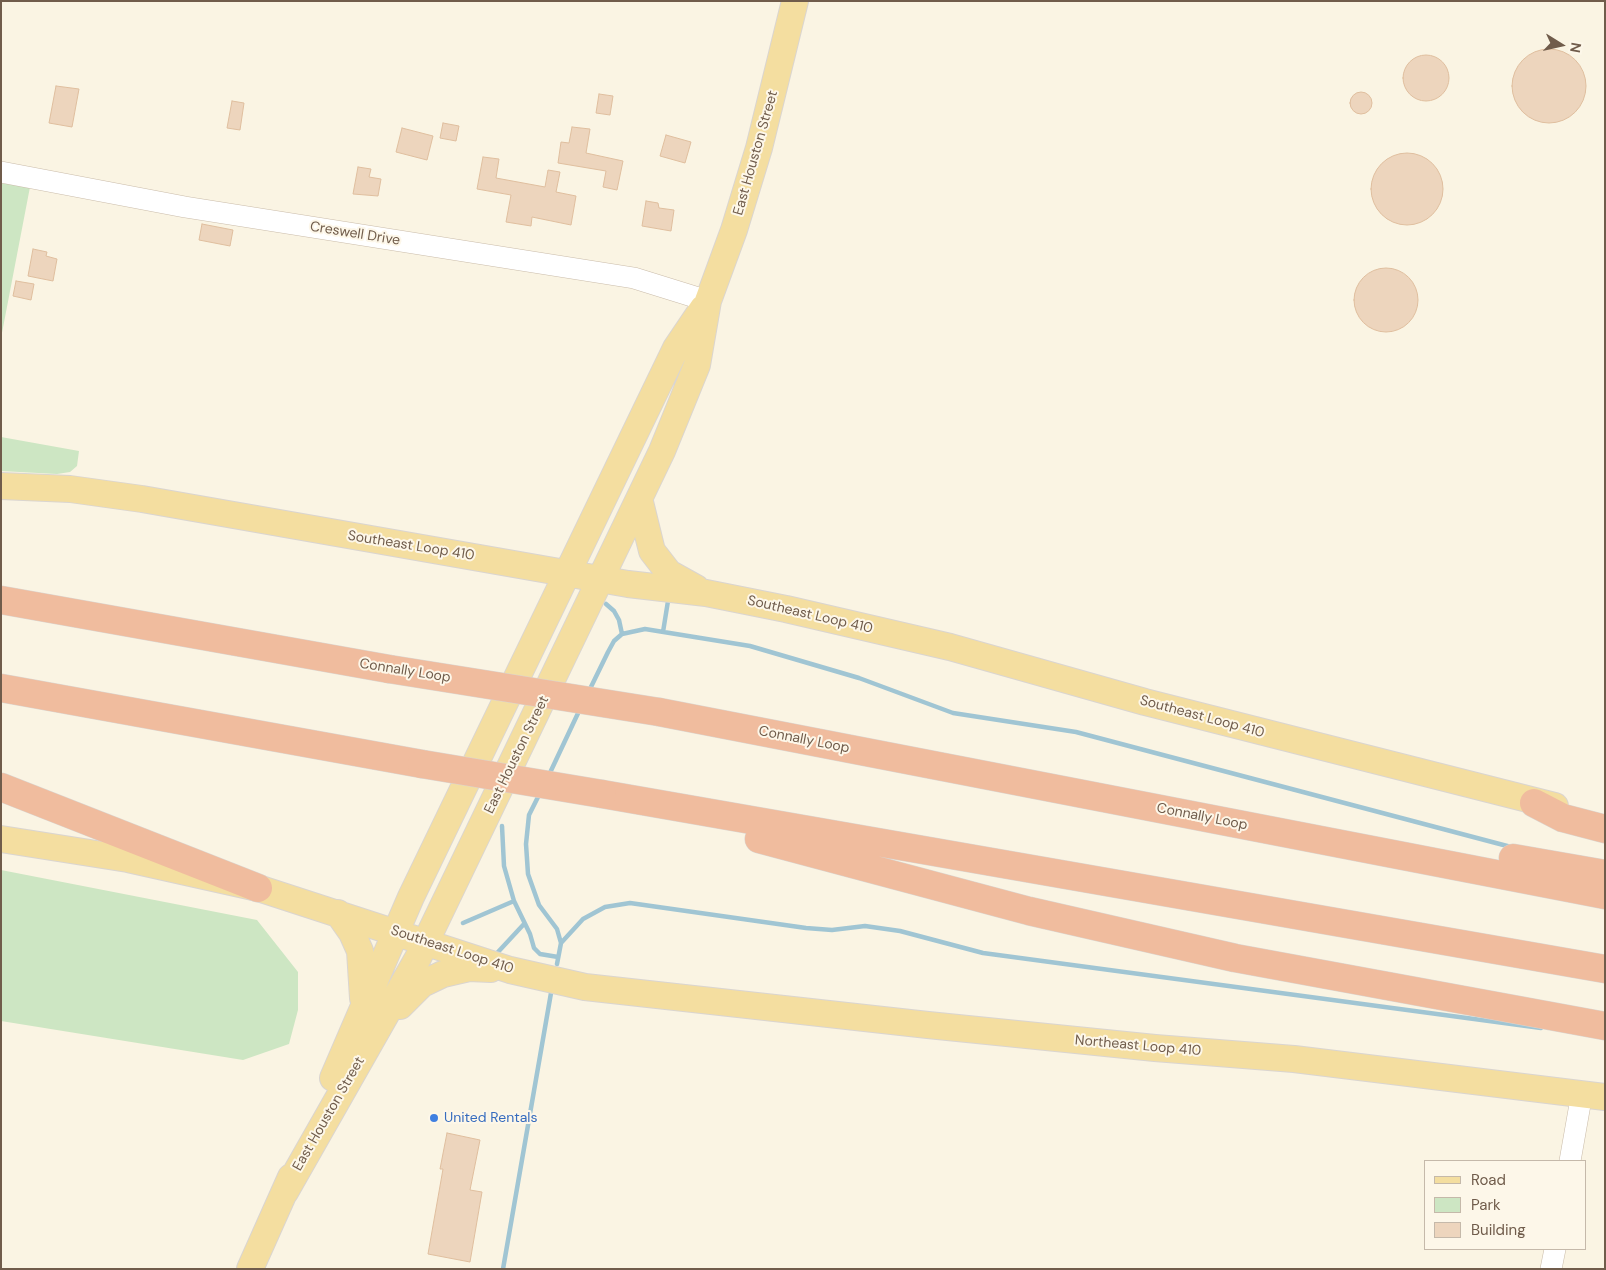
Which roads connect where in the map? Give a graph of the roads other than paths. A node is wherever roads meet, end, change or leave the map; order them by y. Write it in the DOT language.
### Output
graph roads {
  1 [pos="795,1"];
  2 [pos="1,172"];
  3 [pos="708,301"];
  4 [pos="1,486"];
  5 [pos="640,502"];
  6 [pos="569,572"];
  7 [pos="602,579"];
  8 [pos="706,593"];
  9 [pos="1,600"];
  10 [pos="1,688"];
  11 [pos="1,787"];
  12 [pos="1534,802"];
  13 [pos="712,814"];
  14 [pos="1605,815"];
  15 [pos="1207,818"];
  16 [pos="1605,829"];
  17 [pos="1,839"];
  18 [pos="1605,874"];
  19 [pos="258,888"];
  20 [pos="1605,895"];
  21 [pos="338,913"];
  22 [pos="394,931"];
  23 [pos="426,942"];
  24 [pos="1605,969"];
  25 [pos="510,970"];
  26 [pos="672,998"];
  27 [pos="371,1016"];
  28 [pos="1605,1026"];
  29 [pos="1594,1095"];
  30 [pos="1570,1160"];
  31 [pos="1555,1250"];
  32 [pos="250,1269"];
  33 [pos="1551,1269"];
  1 -- 3 [label="main road, East Houston Street"];
  2 -- 3 [label="street, Creswell Drive"];
  3 -- 5 [label="main road, East Houston Street"];
  3 -- 6 [label="main road, East Houston Street"];
  4 -- 6 [label="main road, Southeast Loop 410"];
  5 -- 7 [label="main road, East Houston Street"];
  5 -- 8 [label="main road"];
  6 -- 7 [label="main road, Southeast Loop 410"];
  6 -- 22 [label="main road, East Houston Street"];
  7 -- 8 [label="main road, Southeast Loop 410"];
  7 -- 23 [label="main road, East Houston Street"];
  8 -- 12 [label="main road, Southeast Loop 410"];
  9 -- 15 [label="highway, Connally Loop, bridge"];
  10 -- 13 [label="highway, bridge"];
  11 -- 19 [label="highway"];
  12 -- 14 [label="main road, Southeast Loop 410"];
  12 -- 16 [label="highway"];
  13 -- 24 [label="highway"];
  13 -- 28 [label="highway"];
  15 -- 18 [label="highway"];
  15 -- 20 [label="highway, Connally Loop"];
  17 -- 19 [label="main road, Southeast Loop 410"];
  19 -- 21 [label="main road, Southeast Loop 410"];
  21 -- 22 [label="main road, Southeast Loop 410"];
  21 -- 27 [label="main road"];
  22 -- 23 [label="main road, Southeast Loop 410"];
  22 -- 27 [label="main road, East Houston Street"];
  23 -- 25 [label="main road, Southeast Loop 410"];
  23 -- 27 [label="main road, East Houston Street"];
  25 -- 26 [label="main road, Southeast Loop 410"];
  25 -- 27 [label="main road"];
  26 -- 29 [label="main road, Northeast Loop 410"];
  27 -- 32 [label="main road, East Houston Street"];
  29 -- 30 [label="street"];
  31 -- 33 [label="street"];
}
